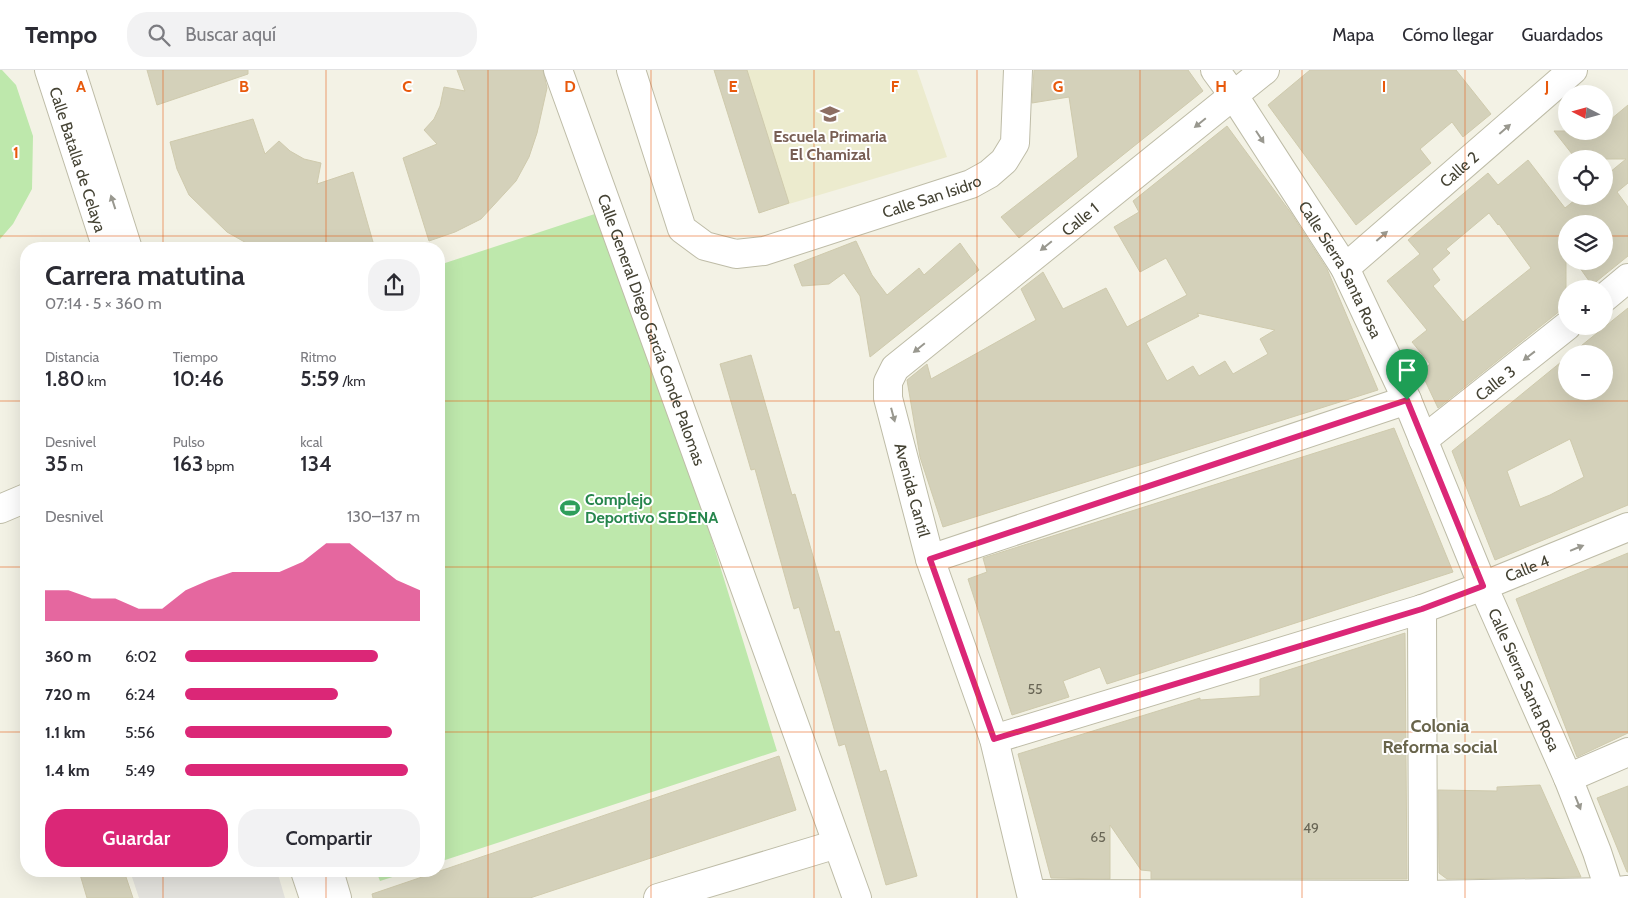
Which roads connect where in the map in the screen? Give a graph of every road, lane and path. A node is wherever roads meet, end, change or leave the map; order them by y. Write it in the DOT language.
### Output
graph roads {
  1 [pos="49,70"];
  2 [pos="71,70"];
  3 [pos="558,70"];
  4 [pos="631,70"];
  5 [pos="1018,70"];
  6 [pos="1216,70"];
  7 [pos="1265,70"];
  8 [pos="1573,70"];
  9 [pos="1234,96"];
  10 [pos="105,242"];
  11 [pos="126,242"];
  12 [pos="1345,268"];
  13 [pos="1628,278"];
  14 [pos="1613,290"];
  15 [pos="1558,333"];
  16 [pos="894,368"];
  17 [pos="1407,400"];
  18 [pos="1423,440"];
  19 [pos="20,501"];
  20 [pos="0,509"];
  21 [pos="1628,528"];
  22 [pos="930,559"];
  23 [pos="1483,586"];
  24 [pos="1422,609"];
  25 [pos="994,739"];
  26 [pos="1628,752"];
  27 [pos="1568,778"];
  28 [pos="837,844"];
  29 [pos="307,877"];
  30 [pos="330,877"];
  31 [pos="1617,893"];
  32 [pos="1422,895"];
  33 [pos="1032,896"];
  34 [pos="314,898"];
  35 [pos="337,898"];
  36 [pos="658,898"];
  37 [pos="857,898"];
  1 -- 10 [label="street, Calle Batalla de Celaya"];
  11 -- 2 [label="street, Calle Batalla de Celaya, one-way"];
  3 -- 28 [label="street, Calle General Diego García Conde Palomas"];
  4 -- 5 [label="street, Calle San Isidro"];
  6 -- 9 [label="street, Calle Sierra Santa Rosa"];
  7 -- 9 [label="street, Calle 1"];
  12 -- 8 [label="street, Calle 2, one-way"];
  9 -- 12 [label="street, Calle Sierra Santa Rosa, one-way"];
  9 -- 16 [label="street, Calle 1, one-way"];
  12 -- 17 [label="street, Calle Sierra Santa Rosa"];
  13 -- 14 [label="street"];
  15 -- 18 [label="street, Calle 3, one-way"];
  16 -- 22 [label="street, Avenida Cantíl, one-way"];
  17 -- 18 [label="street, Calle Sierra Santa Rosa"];
  17 -- 22 [label="street"];
  18 -- 23 [label="street, Calle Sierra Santa Rosa"];
  19 -- 20 [label="street"];
  23 -- 21 [label="street, Calle 4, one-way"];
  22 -- 25 [label="street, Avenida Cantíl"];
  23 -- 24 [label="street, Calle 4"];
  23 -- 27 [label="street, Calle Sierra Santa Rosa"];
  24 -- 25 [label="street, Calle 4"];
  24 -- 32 [label="street"];
  25 -- 33 [label="street, Avenida Cantíl"];
  26 -- 27 [label="street"];
  27 -- 31 [label="street, Calle Sierra Santa Rosa, one-way"];
  28 -- 36 [label="street"];
  28 -- 37 [label="street, Calle General Diego García Conde Palomas"];
  29 -- 34 [label="street"];
  30 -- 35 [label="street"];
  31 -- 32 [label="street"];
  32 -- 33 [label="street"];
}
